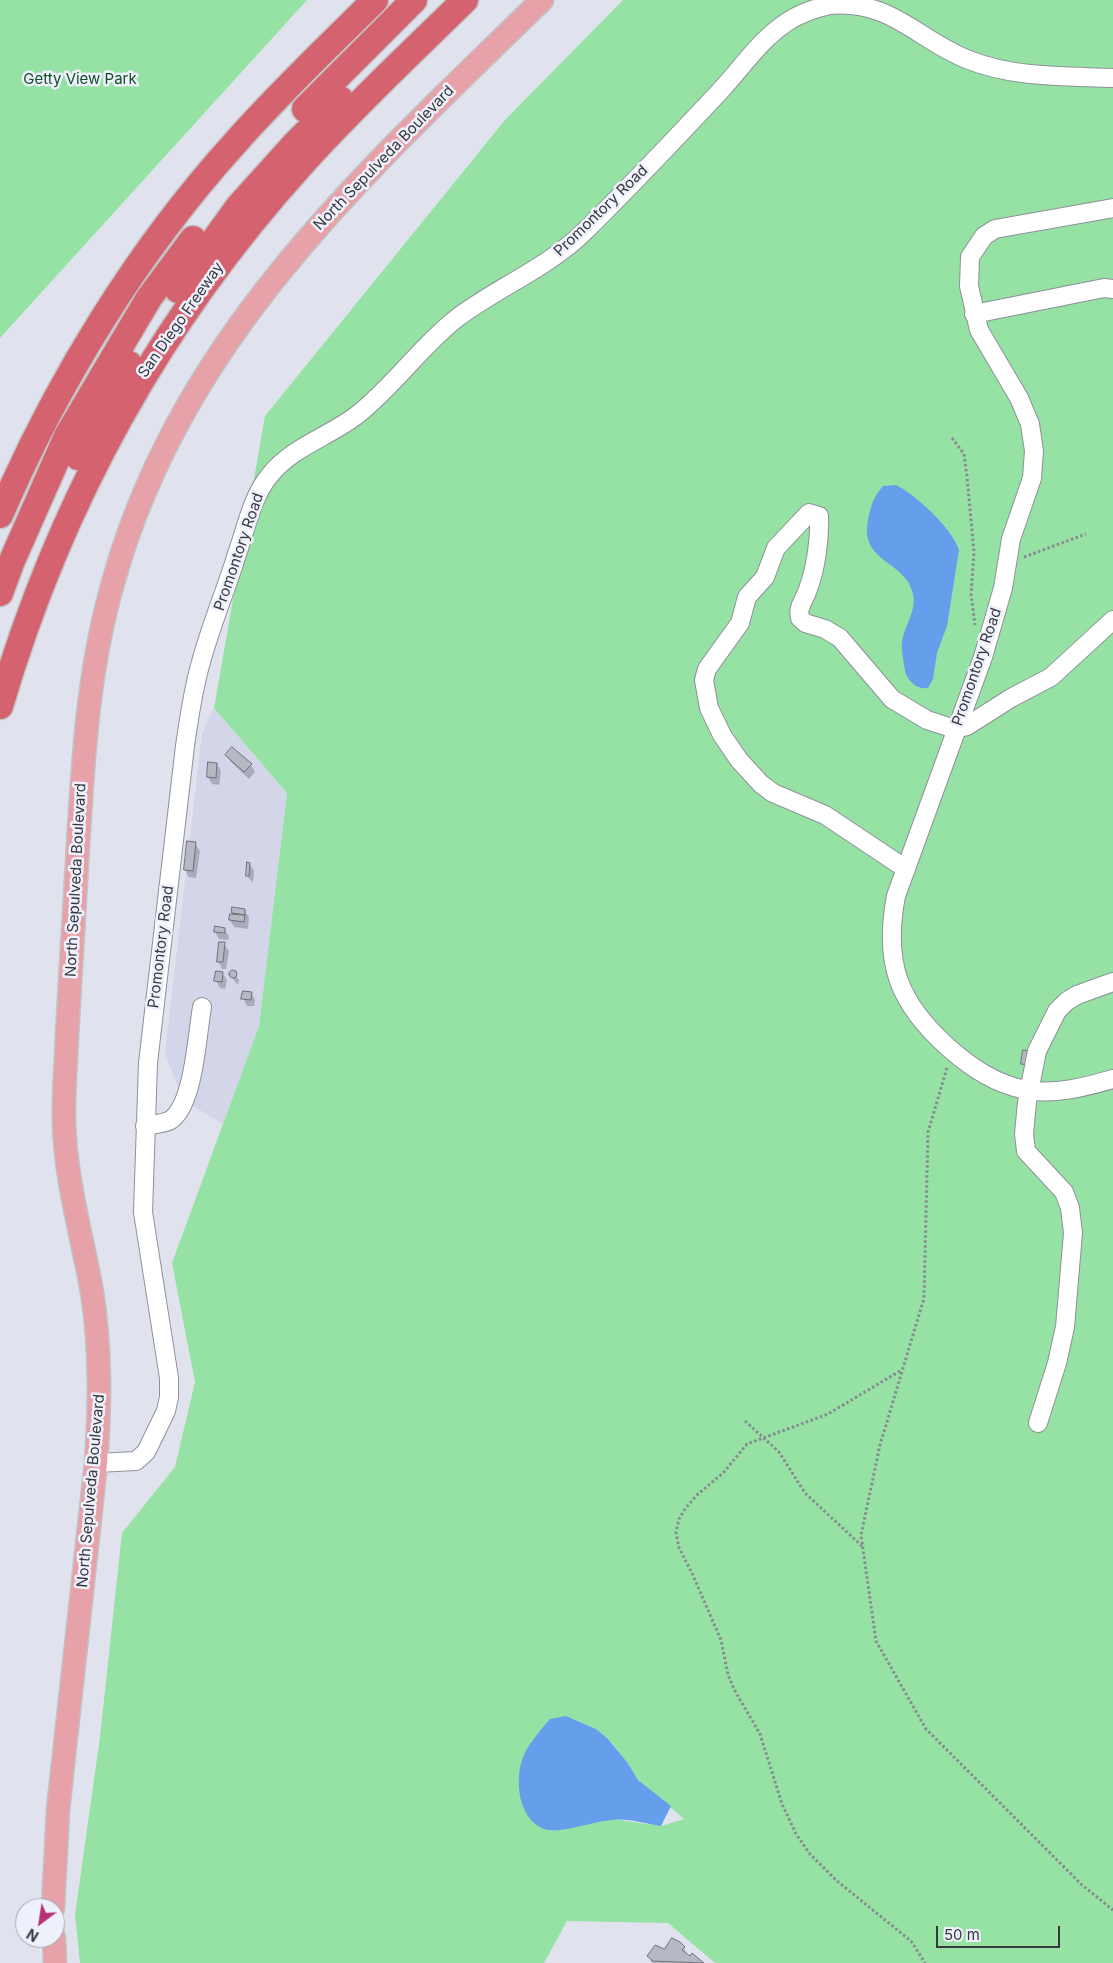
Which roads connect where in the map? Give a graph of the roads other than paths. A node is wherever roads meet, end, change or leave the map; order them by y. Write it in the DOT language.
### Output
graph roads {
  1 [pos="375,0"];
  2 [pos="414,0"];
  3 [pos="440,0"];
  4 [pos="465,0"];
  5 [pos="542,0"];
  6 [pos="1113,78"];
  7 [pos="1113,208"];
  8 [pos="1113,289"];
  9 [pos="974,314"];
  10 [pos="0,515"];
  11 [pos="0,593"];
  12 [pos="1113,620"];
  13 [pos="0,644"];
  14 [pos="0,706"];
  15 [pos="956,729"];
  16 [pos="906,870"];
  17 [pos="1113,982"];
  18 [pos="202,1007"];
  19 [pos="1113,1079"];
  20 [pos="1030,1090"];
  21 [pos="145,1126"];
  22 [pos="1038,1423"];
  23 [pos="96,1463"];
  24 [pos="54,1898"];
  25 [pos="54,1948"];
  26 [pos="55,1963"];
  1 -- 10 [label="highway"];
  2 -- 11 [label="highway"];
  3 -- 13 [label="highway"];
  4 -- 14 [label="highway, San Diego Freeway"];
  5 -- 23 [label="main road, North Sepulveda Boulevard"];
  6 -- 21 [label="street, Promontory Road"];
  7 -- 9 [label="street, Promontory Road"];
  8 -- 9 [label="street"];
  9 -- 15 [label="street, Promontory Road"];
  12 -- 15 [label="street"];
  15 -- 16 [label="street, Promontory Road"];
  15 -- 16 [label="street"];
  16 -- 20 [label="street, Promontory Road"];
  17 -- 20 [label="street"];
  18 -- 21 [label="street"];
  19 -- 20 [label="street, Promontory Road"];
  20 -- 22 [label="street"];
  21 -- 23 [label="street, Promontory Road"];
  23 -- 24 [label="main road, North Sepulveda Boulevard"];
  25 -- 26 [label="main road"];
}
